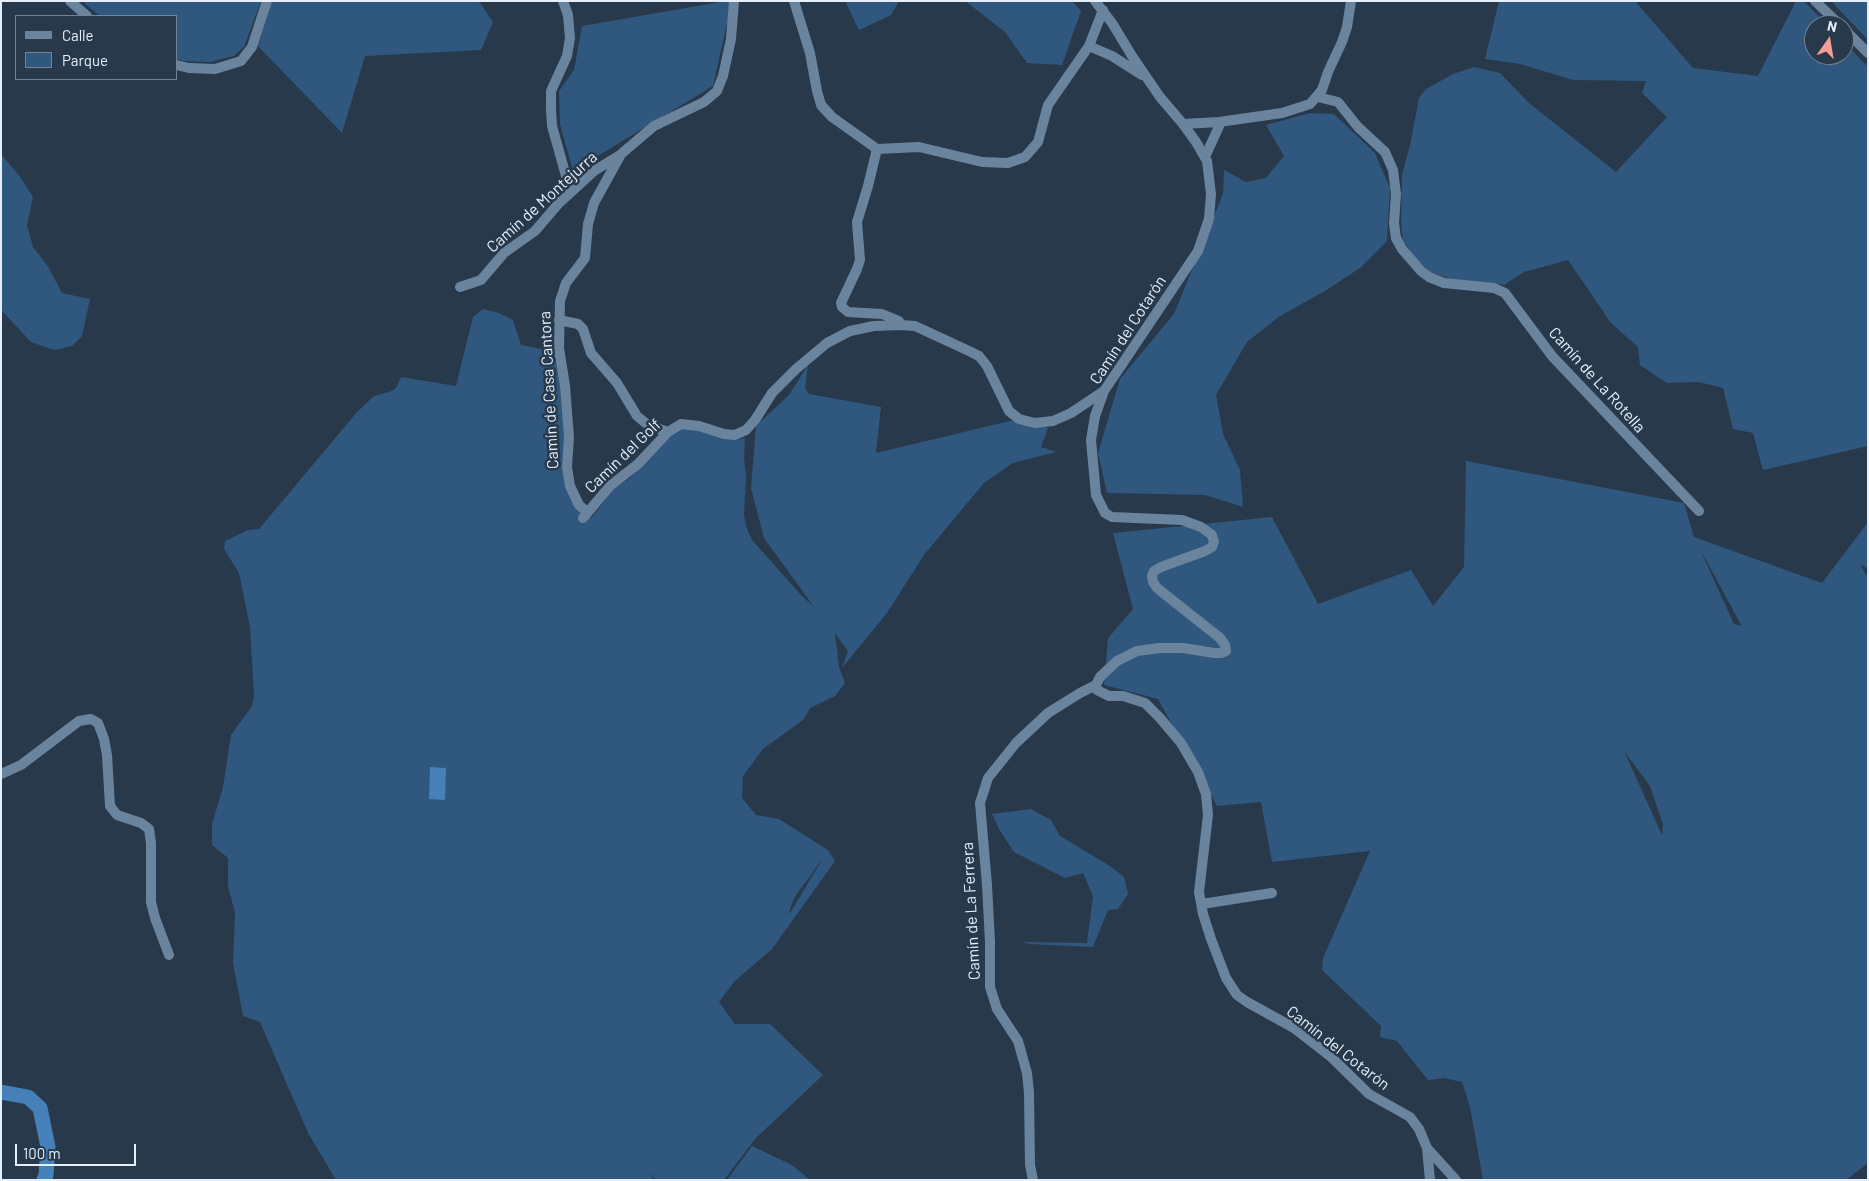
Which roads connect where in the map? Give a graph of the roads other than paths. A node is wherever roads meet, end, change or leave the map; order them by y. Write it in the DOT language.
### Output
graph roads {
  1 [pos="70,1"];
  2 [pos="268,1"];
  3 [pos="563,1"];
  4 [pos="734,1"];
  5 [pos="794,1"];
  6 [pos="1095,1"];
  7 [pos="1351,1"];
  8 [pos="1815,1"];
  9 [pos="1103,10"];
  10 [pos="86,15"];
  11 [pos="1830,15"];
  12 [pos="1854,39"];
  13 [pos="1090,46"];
  14 [pos="1868,54"];
  15 [pos="178,65"];
  16 [pos="1148,79"];
  17 [pos="1318,97"];
  18 [pos="1221,122"];
  19 [pos="1183,124"];
  20 [pos="877,149"];
  21 [pos="620,155"];
  22 [pos="1204,157"];
  23 [pos="566,196"];
  24 [pos="460,287"];
  25 [pos="559,320"];
  26 [pos="900,325"];
  27 [pos="1104,391"];
  28 [pos="668,432"];
  29 [pos="1699,511"];
  30 [pos="585,515"];
  31 [pos="1096,685"];
  32 [pos="1,774"];
  33 [pos="1272,894"];
  34 [pos="1202,904"];
  35 [pos="169,955"];
  36 [pos="1427,1148"];
  37 [pos="1033,1180"];
  38 [pos="1430,1180"];
  39 [pos="1456,1180"];
  1 -- 10 [label="street"];
  2 -- 15 [label="street"];
  3 -- 23 [label="street"];
  4 -- 21 [label="street, Camín de Montejurra"];
  5 -- 20 [label="street"];
  6 -- 9 [label="street, Camín del Cotarón"];
  7 -- 17 [label="street"];
  8 -- 11 [label="street"];
  9 -- 13 [label="street"];
  9 -- 16 [label="street, Camín del Cotarón"];
  12 -- 14 [label="street"];
  13 -- 16 [label="street"];
  13 -- 20 [label="street"];
  16 -- 19 [label="street, Camín del Cotarón"];
  17 -- 18 [label="street"];
  17 -- 29 [label="street, Camín de La Rotella"];
  18 -- 19 [label="street"];
  18 -- 22 [label="street"];
  19 -- 22 [label="street, Camín del Cotarón"];
  20 -- 26 [label="street"];
  21 -- 23 [label="street, Camín de Montejurra"];
  21 -- 25 [label="street, Camín de Casa Cantora"];
  22 -- 27 [label="street, Camín del Cotarón"];
  23 -- 24 [label="street, Camín de Montejurra"];
  25 -- 28 [label="street"];
  25 -- 30 [label="street, Camín de Casa Cantora"];
  26 -- 27 [label="street, Camín del Golf"];
  26 -- 28 [label="street, Camín del Golf"];
  27 -- 31 [label="street, Camín del Cotarón"];
  28 -- 30 [label="street, Camín del Golf"];
  31 -- 34 [label="street, Camín del Cotarón"];
  31 -- 37 [label="street, Camín de La Ferrera"];
  32 -- 35 [label="street"];
  33 -- 34 [label="street"];
  34 -- 36 [label="street, Camín del Cotarón"];
  36 -- 38 [label="street, Camín del Cotarón"];
  36 -- 39 [label="street"];
}
